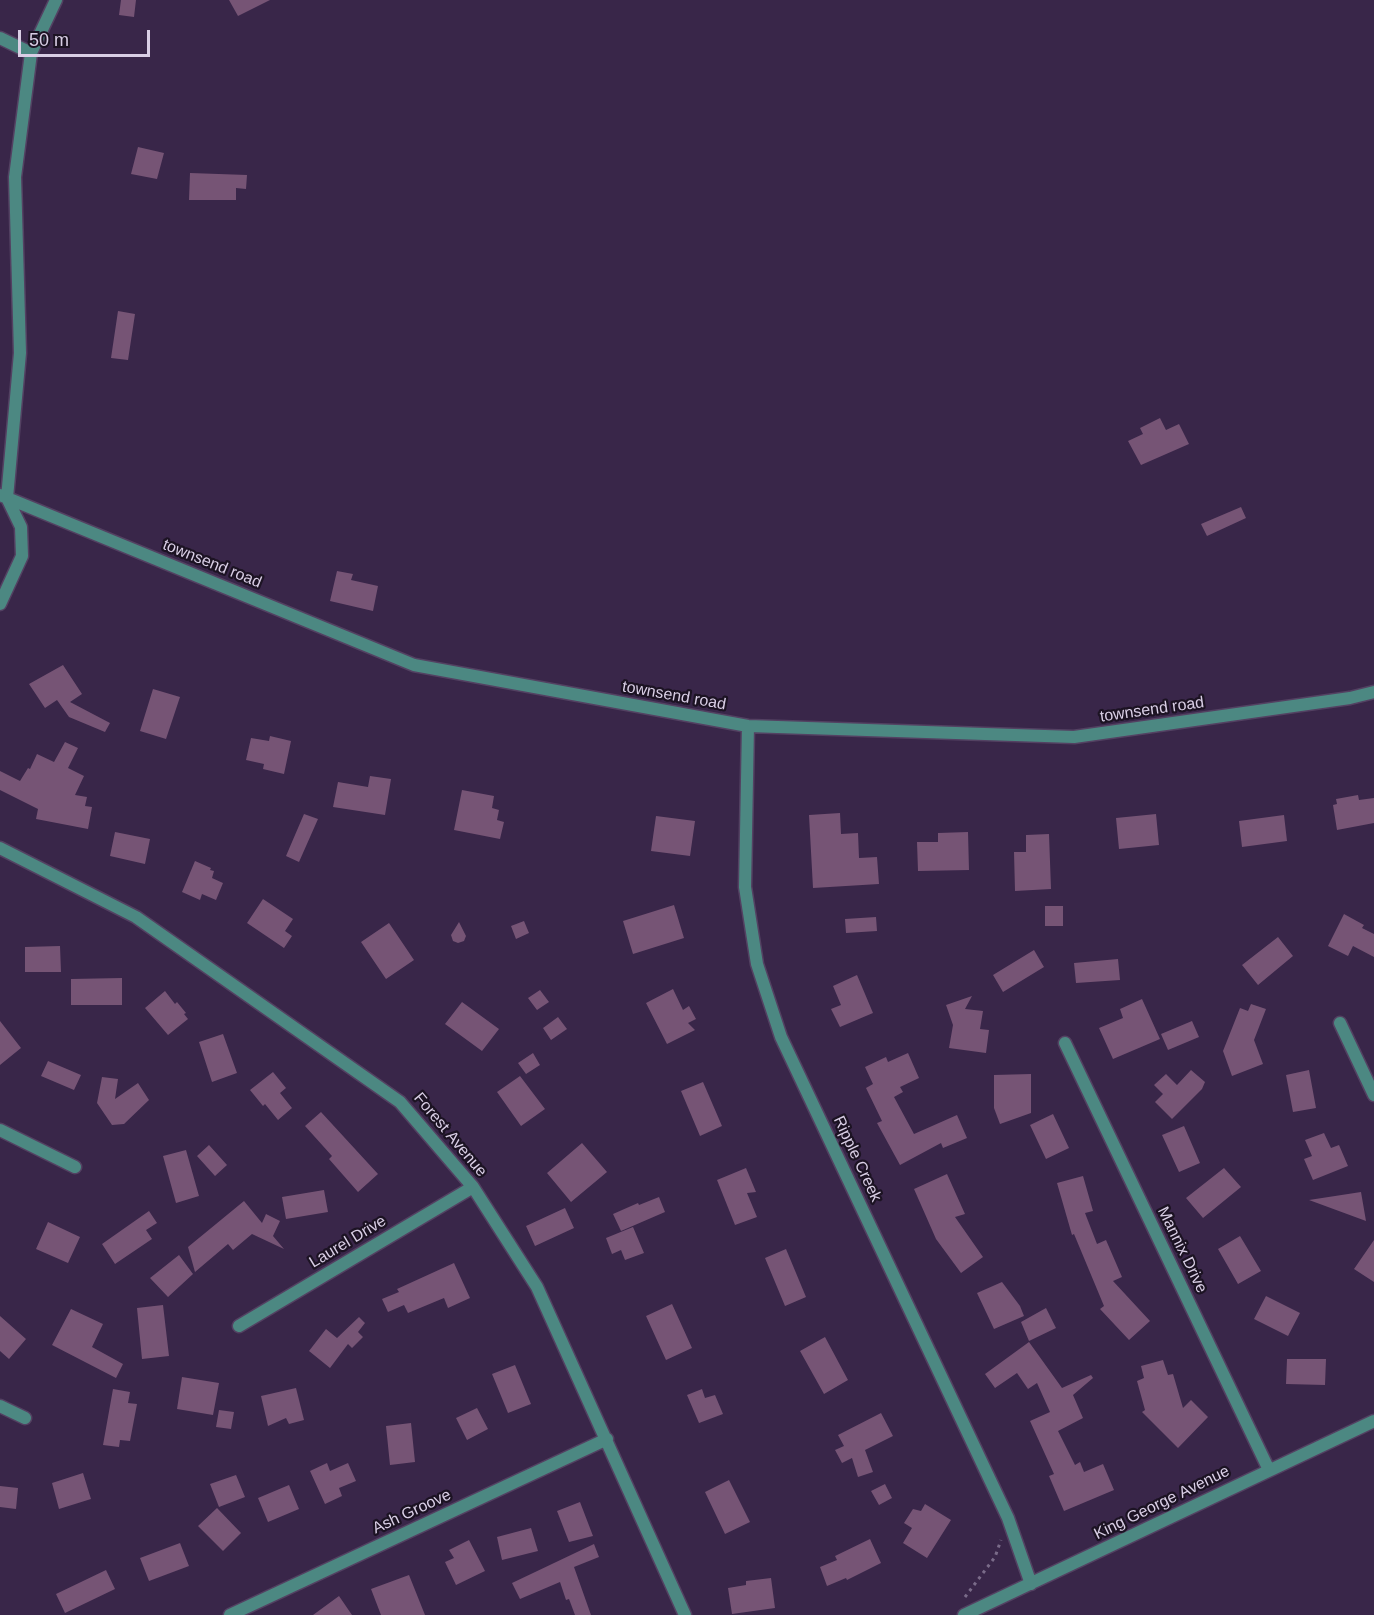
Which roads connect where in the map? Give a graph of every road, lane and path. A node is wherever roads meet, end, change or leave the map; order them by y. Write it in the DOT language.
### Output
graph roads {
  1 [pos="56,0"];
  2 [pos="0,38"];
  3 [pos="31,53"];
  4 [pos="3,496"];
  5 [pos="0,604"];
  6 [pos="1374,692"];
  7 [pos="748,726"];
  8 [pos="0,848"];
  9 [pos="1340,1023"];
  10 [pos="1065,1043"];
  11 [pos="1374,1095"];
  12 [pos="0,1130"];
  13 [pos="75,1167"];
  14 [pos="473,1187"];
  15 [pos="239,1326"];
  16 [pos="0,1406"];
  17 [pos="24,1418"];
  18 [pos="1374,1421"];
  19 [pos="607,1439"];
  20 [pos="1269,1470"];
  21 [pos="1008,1518"];
  22 [pos="1031,1584"];
  23 [pos="962,1610"];
  24 [pos="230,1615"];
  25 [pos="684,1615"];
  1 -- 3 [label="street"];
  2 -- 3 [label="street"];
  3 -- 4 [label="street"];
  4 -- 5 [label="street"];
  4 -- 7 [label="street, townsend road"];
  6 -- 7 [label="street, townsend road"];
  7 -- 21 [label="street, Ripple Creek"];
  8 -- 14 [label="street, Forest Avenue"];
  9 -- 11 [label="street"];
  10 -- 20 [label="street, Mannix Drive"];
  12 -- 13 [label="street"];
  14 -- 15 [label="street, Laurel Drive"];
  14 -- 19 [label="street, Forest Avenue"];
  16 -- 17 [label="street"];
  18 -- 20 [label="street, King George Avenue"];
  19 -- 24 [label="street, Ash Groove"];
  19 -- 25 [label="street, Forest Avenue"];
  20 -- 22 [label="street, King George Avenue"];
  21 -- 22 [label="street, Ripple Creek"];
  21 -- 23 [label="path"];
  22 -- 23 [label="street, King George Avenue"];
}
